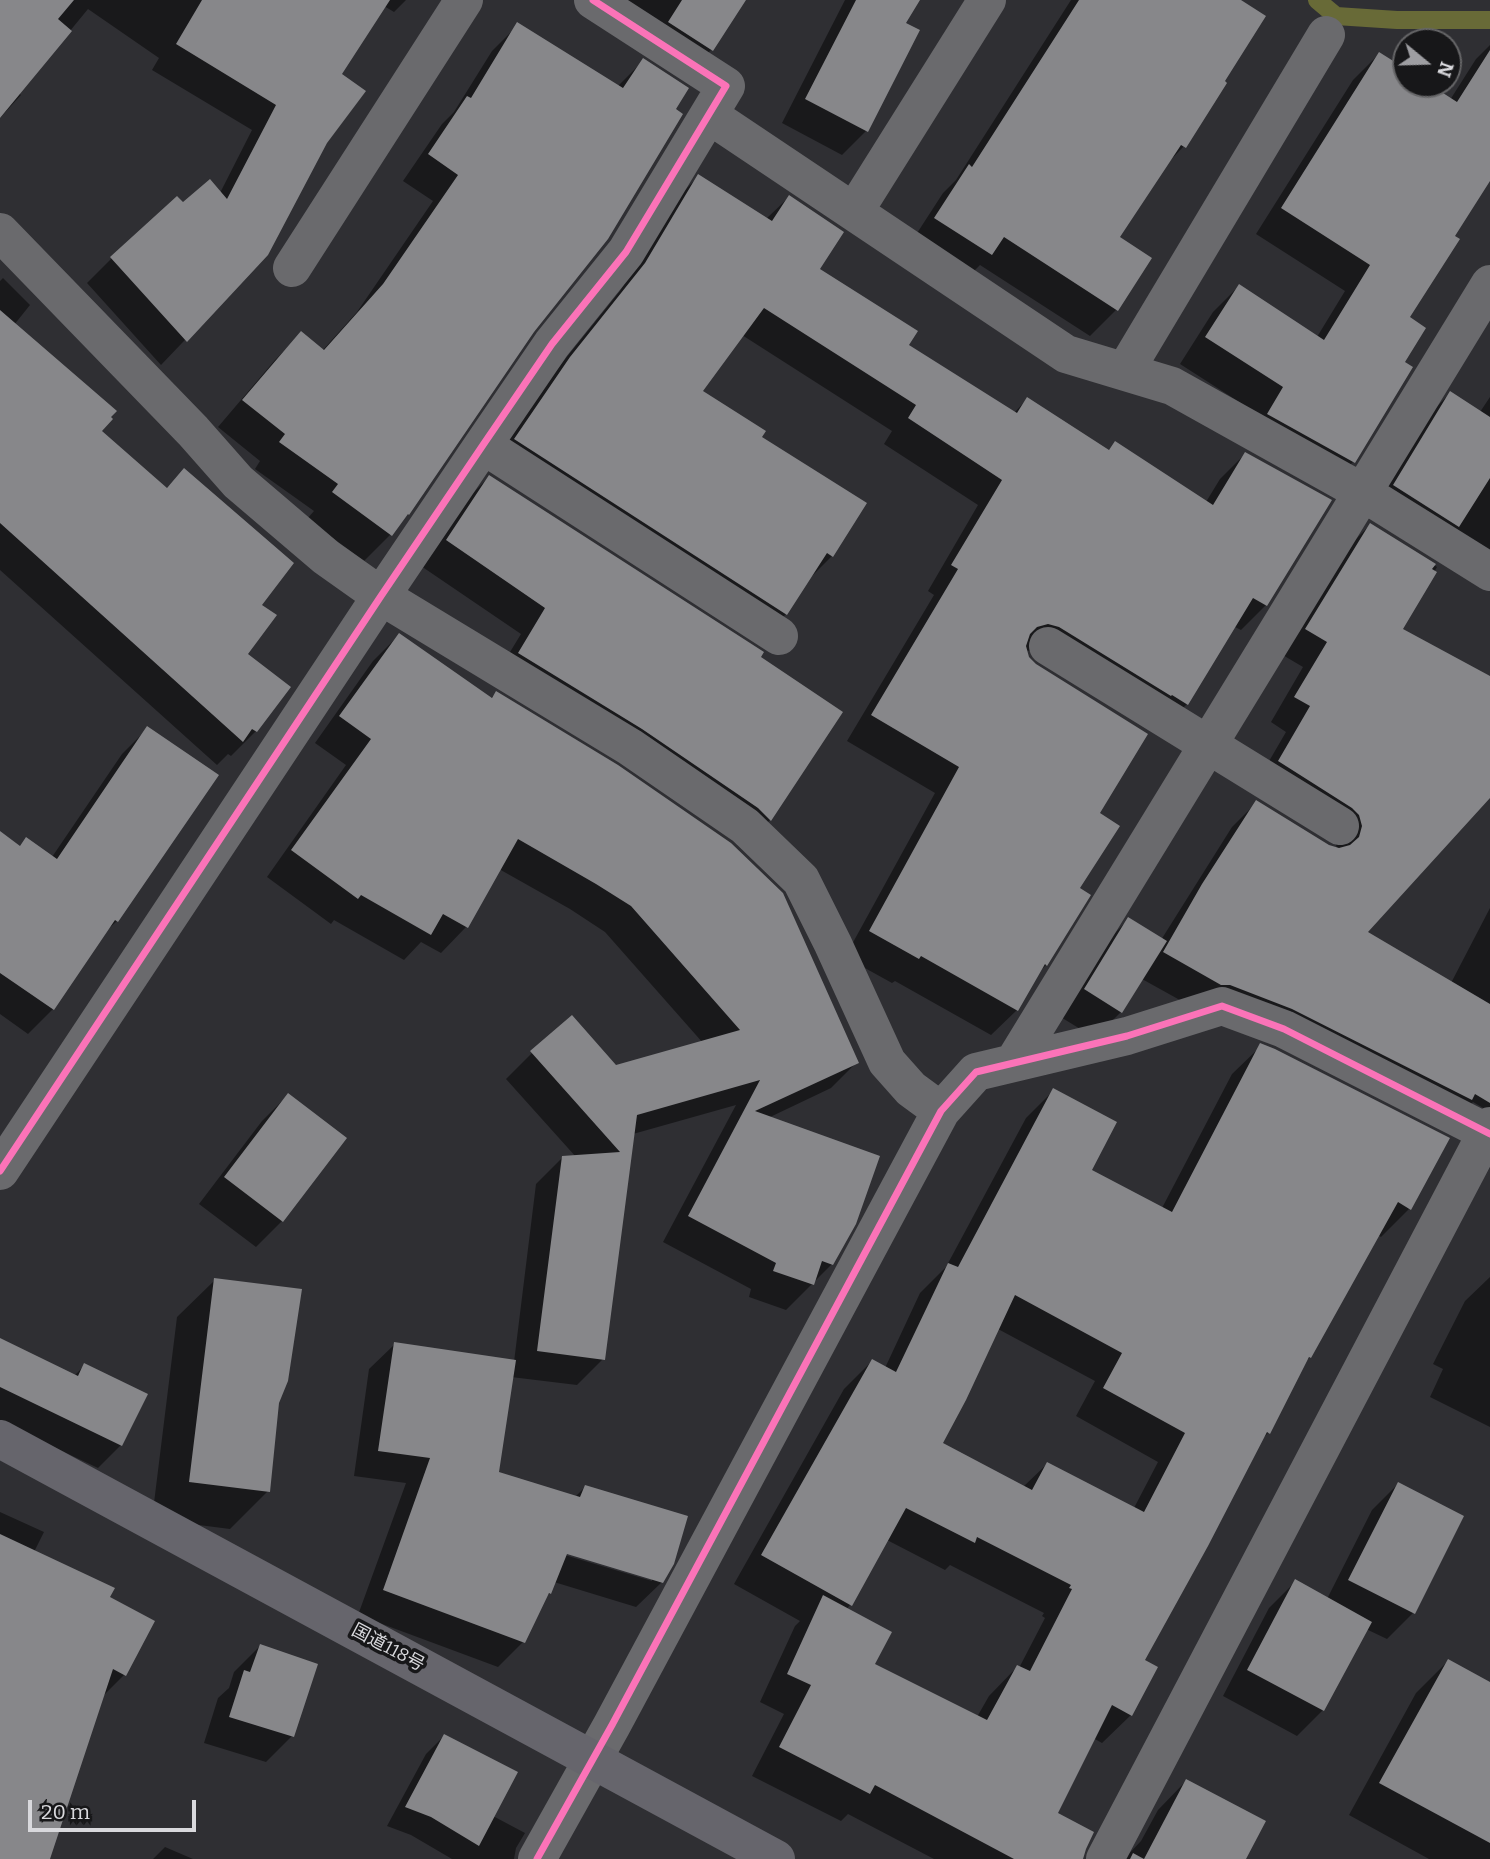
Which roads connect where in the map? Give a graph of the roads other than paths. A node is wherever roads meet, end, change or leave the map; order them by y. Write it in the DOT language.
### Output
graph roads {
  1 [pos="464,0"];
  2 [pos="593,0"];
  3 [pos="987,0"];
  4 [pos="1326,36"];
  5 [pos="709,115"];
  6 [pos="854,212"];
  7 [pos="0,232"];
  8 [pos="292,268"];
  9 [pos="1490,284"];
  10 [pos="1125,371"];
  11 [pos="483,444"];
  12 [pos="1362,492"];
  13 [pos="1490,572"];
  14 [pos="381,596"];
  15 [pos="779,636"];
  16 [pos="1048,646"];
  17 [pos="1208,745"];
  18 [pos="1340,826"];
  19 [pos="1014,1062"];
  20 [pos="942,1111"];
  21 [pos="1489,1131"];
  22 [pos="0,1171"];
  23 [pos="0,1439"];
  24 [pos="593,1759"];
  25 [pos="537,1859"];
  26 [pos="776,1859"];
  27 [pos="1105,1859"];
  1 -- 8 [label="street"];
  2 -- 5 [label="street"];
  3 -- 6 [label="street"];
  4 -- 10 [label="street"];
  5 -- 6 [label="street"];
  5 -- 11 [label="street"];
  6 -- 10 [label="street"];
  7 -- 14 [label="street"];
  9 -- 12 [label="street"];
  10 -- 12 [label="street"];
  11 -- 14 [label="street"];
  11 -- 15 [label="street"];
  12 -- 13 [label="street"];
  12 -- 17 [label="street"];
  14 -- 20 [label="street"];
  14 -- 22 [label="street"];
  16 -- 17 [label="street"];
  17 -- 18 [label="street"];
  17 -- 19 [label="street"];
  19 -- 20 [label="street"];
  19 -- 21 [label="street"];
  20 -- 24 [label="street"];
  21 -- 27 [label="street"];
  23 -- 24 [label="highway, 国道118号"];
  24 -- 25 [label="street"];
  24 -- 26 [label="highway, 国道118号"];
}
